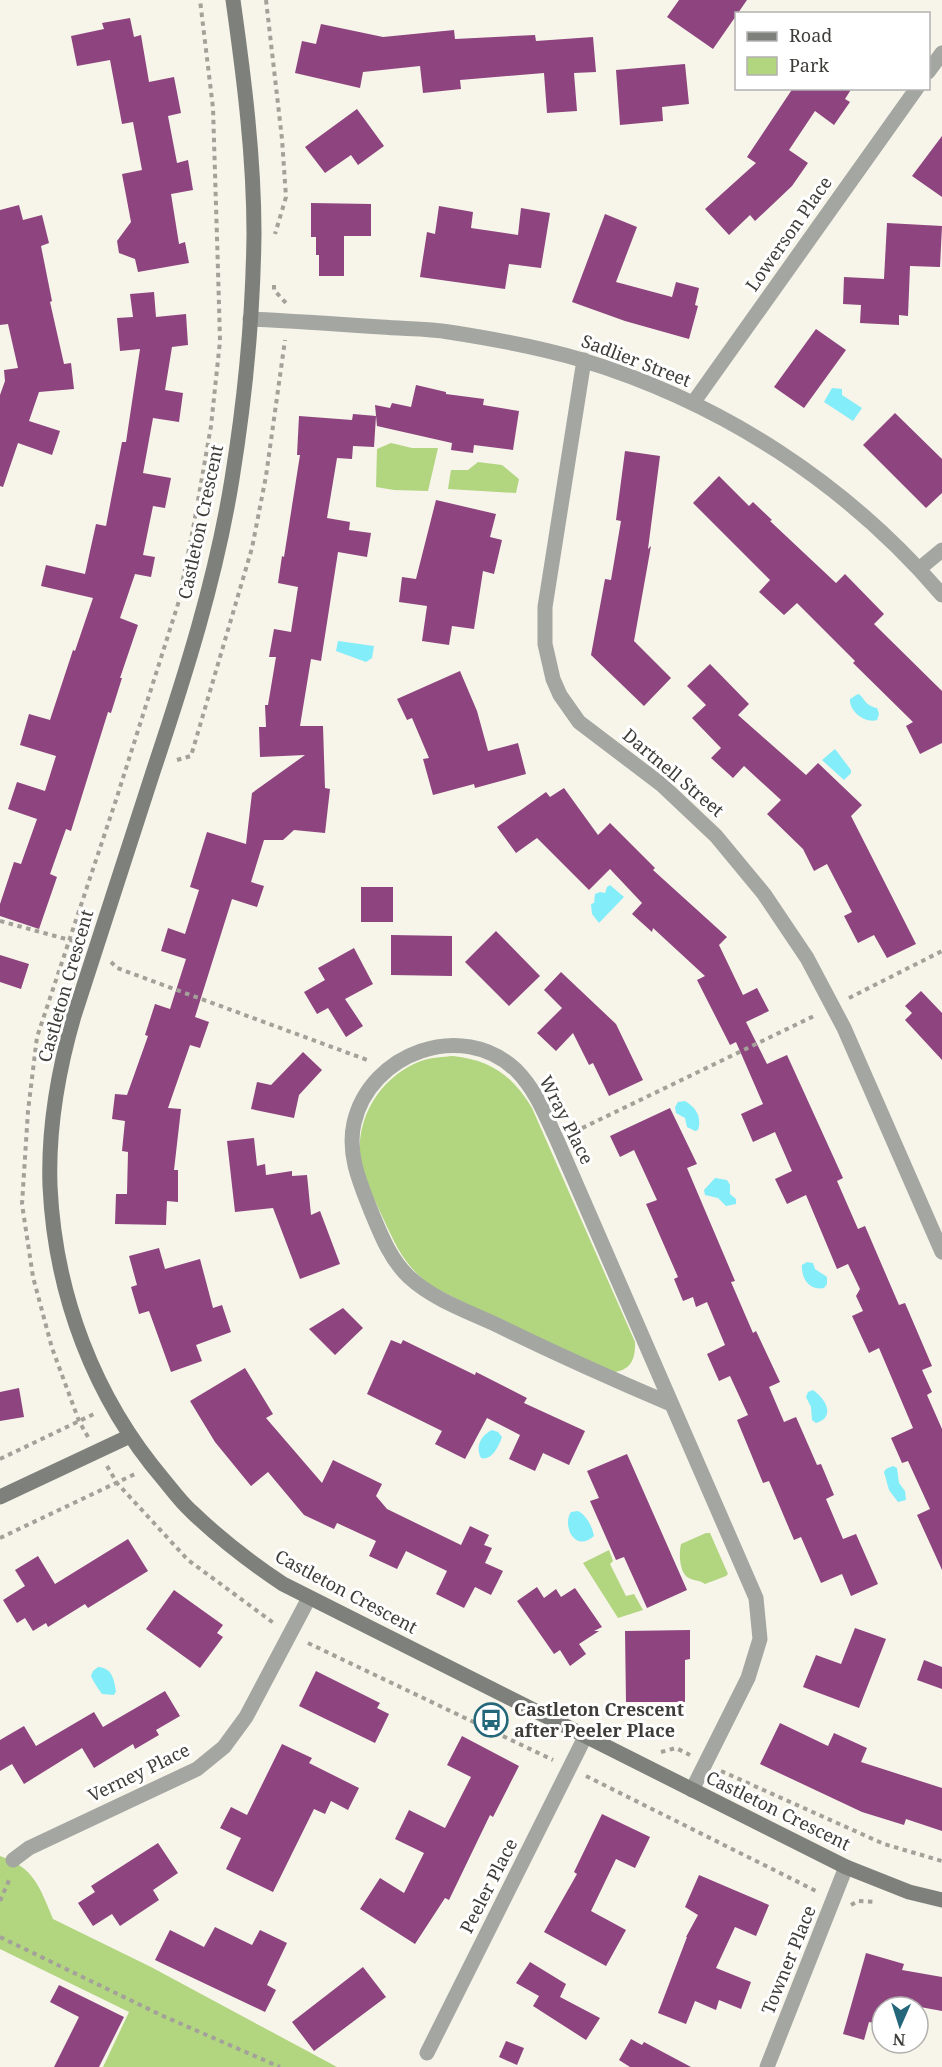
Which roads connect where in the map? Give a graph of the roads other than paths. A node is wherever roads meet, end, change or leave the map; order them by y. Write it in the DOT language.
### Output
graph roads {
  1 [pos="233,0"];
  2 [pos="942,53"];
  3 [pos="930,69"];
  4 [pos="915,90"];
  5 [pos="250,319"];
  6 [pos="584,360"];
  7 [pos="693,403"];
  8 [pos="942,550"];
  9 [pos="919,569"];
  10 [pos="942,595"];
  11 [pos="942,1252"];
  12 [pos="671,1404"];
  13 [pos="130,1436"];
  14 [pos="0,1497"];
  15 [pos="309,1598"];
  16 [pos="585,1737"];
  17 [pos="692,1790"];
  18 [pos="13,1860"];
  19 [pos="846,1867"];
  20 [pos="942,1900"];
  21 [pos="427,2053"];
  22 [pos="767,2067"];
  1 -- 5 [label="street, Castleton Crescent"];
  2 -- 3 [label="street"];
  4 -- 7 [label="street, Lowerson Place"];
  5 -- 6 [label="street, Sadlier Street"];
  5 -- 13 [label="street, Castleton Crescent"];
  6 -- 7 [label="street, Sadlier Street"];
  6 -- 11 [label="street, Dartnell Street"];
  7 -- 9 [label="street, Sadlier Street"];
  8 -- 9 [label="street"];
  9 -- 10 [label="street, Sadlier Street"];
  12 -- 12 [label="street, Wray Place"];
  12 -- 17 [label="street, Wray Place"];
  13 -- 14 [label="street"];
  13 -- 15 [label="street, Castleton Crescent"];
  15 -- 16 [label="street, Castleton Crescent"];
  15 -- 18 [label="street, Verney Place"];
  16 -- 17 [label="street, Castleton Crescent"];
  16 -- 21 [label="street, Peeler Place"];
  17 -- 19 [label="street, Castleton Crescent"];
  19 -- 20 [label="street, Castleton Crescent"];
  19 -- 22 [label="street, Towner Place"];
}
